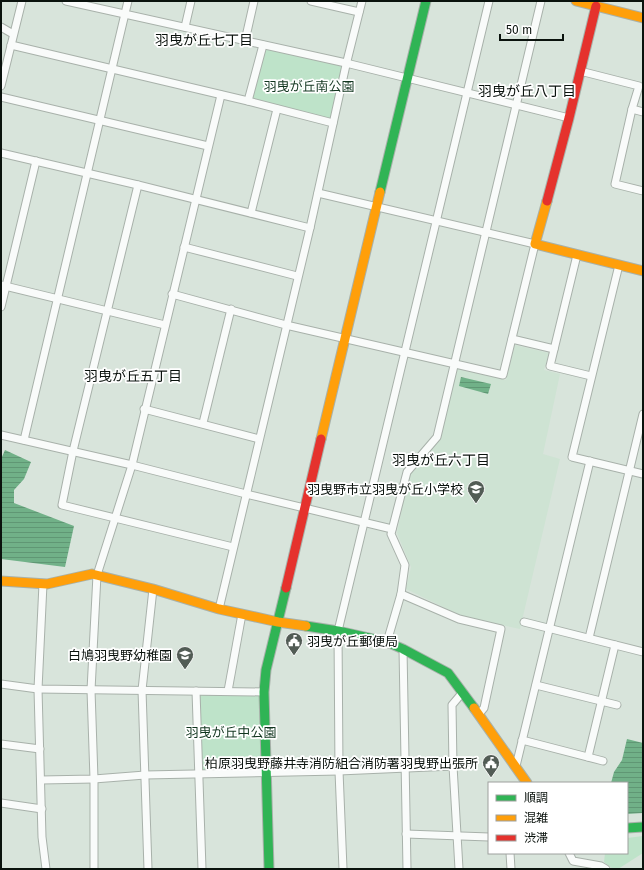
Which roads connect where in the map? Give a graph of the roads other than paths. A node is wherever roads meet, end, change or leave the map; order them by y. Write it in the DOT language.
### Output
graph roads {
  1 [pos="22,1"];
  2 [pos="66,1"];
  3 [pos="128,1"];
  4 [pos="191,1"];
  5 [pos="254,1"];
  6 [pos="311,1"];
  7 [pos="362,1"];
  8 [pos="426,1"];
  9 [pos="489,1"];
  10 [pos="541,1"];
  11 [pos="576,1"];
  12 [pos="596,6"];
  13 [pos="359,12"];
  14 [pos="125,13"];
  15 [pos="643,18"];
  16 [pos="1,27"];
  17 [pos="185,27"];
  18 [pos="13,34"];
  19 [pos="245,41"];
  20 [pos="11,45"];
  21 [pos="263,45"];
  22 [pos="346,63"];
  23 [pos="111,69"];
  24 [pos="580,71"];
  25 [pos="407,78"];
  26 [pos="1,86"];
  27 [pos="466,93"];
  28 [pos="221,95"];
  29 [pos="1,98"];
  30 [pos="248,101"];
  31 [pos="515,105"];
  32 [pos="277,109"];
  33 [pos="632,109"];
  34 [pos="643,112"];
  35 [pos="568,118"];
  36 [pos="99,121"];
  37 [pos="333,123"];
  38 [pos="208,146"];
  39 [pos="1,154"];
  40 [pos="36,161"];
  41 [pos="87,174"];
  42 [pos="138,185"];
  43 [pos="643,191"];
  44 [pos="318,193"];
  45 [pos="195,199"];
  46 [pos="377,206"];
  47 [pos="252,213"];
  48 [pos="436,220"];
  49 [pos="310,228"];
  50 [pos="486,232"];
  51 [pos="535,244"];
  52 [pos="184,247"];
  53 [pos="577,255"];
  54 [pos="619,265"];
  55 [pos="643,271"];
  56 [pos="298,276"];
  57 [pos="4,286"];
  58 [pos="172,294"];
  59 [pos="57,299"];
  60 [pos="1,307"];
  61 [pos="230,310"];
  62 [pos="107,311"];
  63 [pos="165,325"];
  64 [pos="286,325"];
  65 [pos="346,338"];
  66 [pos="512,339"];
  67 [pos="554,349"];
  68 [pos="405,351"];
  69 [pos="454,363"];
  70 [pos="591,376"];
  71 [pos="144,409"];
  72 [pos="643,414"];
  73 [pos="202,423"];
  74 [pos="1,435"];
  75 [pos="259,439"];
  76 [pos="24,440"];
  77 [pos="73,451"];
  78 [pos="590,461"];
  79 [pos="132,465"];
  80 [pos="629,471"];
  81 [pos="643,474"];
  82 [pos="246,494"];
  83 [pos="304,508"];
  84 [pos="116,518"];
  85 [pos="364,522"];
  86 [pos="392,529"];
  87 [pos="233,547"];
  88 [pos="97,575"];
  89 [pos="1,582"];
  90 [pos="43,584"];
  91 [pos="153,588"];
  92 [pos="401,594"];
  93 [pos="219,609"];
  94 [pos="242,614"];
  95 [pos="278,622"];
  96 [pos="524,622"];
  97 [pos="550,629"];
  98 [pos="338,631"];
  99 [pos="589,638"];
  100 [pos="387,642"];
  101 [pos="615,645"];
  102 [pos="403,649"];
  103 [pos="643,652"];
  104 [pos="1,684"];
  105 [pos="536,685"];
  106 [pos="38,689"];
  107 [pos="91,690"];
  108 [pos="142,690"];
  109 [pos="196,691"];
  110 [pos="228,691"];
  111 [pos="264,692"];
  112 [pos="463,692"];
  113 [pos="601,701"];
  114 [pos="617,705"];
  115 [pos="479,714"];
  116 [pos="522,740"];
  117 [pos="1,744"];
  118 [pos="40,749"];
  119 [pos="588,756"];
  120 [pos="603,761"];
  121 [pos="452,766"];
  122 [pos="516,766"];
  123 [pos="404,768"];
  124 [pos="339,770"];
  125 [pos="266,772"];
  126 [pos="199,774"];
  127 [pos="145,775"];
  128 [pos="94,779"];
  129 [pos="41,780"];
  130 [pos="526,782"];
  131 [pos="1,803"];
  132 [pos="42,809"];
  133 [pos="643,827"];
  134 [pos="628,828"];
  135 [pos="406,834"];
  136 [pos="457,836"];
  137 [pos="488,837"];
  138 [pos="510,854"];
  139 [pos="570,854"];
  140 [pos="46,869"];
  141 [pos="94,869"];
  142 [pos="148,869"];
  143 [pos="202,869"];
  144 [pos="269,869"];
  145 [pos="343,869"];
  146 [pos="407,869"];
  147 [pos="458,869"];
  148 [pos="511,869"];
  149 [pos="606,869"];
  1 -- 18 [label="street"];
  2 -- 14 [label="street"];
  3 -- 14 [label="street"];
  4 -- 17 [label="street"];
  5 -- 19 [label="street"];
  6 -- 13 [label="street"];
  7 -- 13 [label="street"];
  8 -- 25 [label="street"];
  9 -- 27 [label="street"];
  10 -- 31 [label="street"];
  11 -- 12 [label="street"];
  12 -- 15 [label="street"];
  12 -- 24 [label="street"];
  13 -- 22 [label="street"];
  14 -- 17 [label="street"];
  14 -- 23 [label="street"];
  16 -- 18 [label="street"];
  17 -- 19 [label="street"];
  18 -- 20 [label="street"];
  19 -- 21 [label="street"];
  20 -- 23 [label="street"];
  20 -- 26 [label="street"];
  21 -- 22 [label="street"];
  21 -- 30 [label="street"];
  22 -- 25 [label="street"];
  22 -- 37 [label="street"];
  23 -- 28 [label="street"];
  23 -- 36 [label="street"];
  24 -- 33 [label="street"];
  24 -- 35 [label="street"];
  25 -- 27 [label="street"];
  25 -- 46 [label="street"];
  27 -- 31 [label="street"];
  27 -- 48 [label="street"];
  28 -- 30 [label="street"];
  28 -- 38 [label="street"];
  29 -- 36 [label="street"];
  30 -- 32 [label="street"];
  31 -- 35 [label="street"];
  31 -- 50 [label="street"];
  32 -- 37 [label="street"];
  32 -- 47 [label="street"];
  33 -- 34 [label="street"];
  33 -- 43 [label="street"];
  35 -- 51 [label="street"];
  36 -- 38 [label="street"];
  36 -- 41 [label="street"];
  37 -- 44 [label="street"];
  38 -- 45 [label="street"];
  39 -- 40 [label="street"];
  40 -- 41 [label="street"];
  40 -- 57 [label="street"];
  41 -- 42 [label="street"];
  41 -- 59 [label="street"];
  42 -- 45 [label="street"];
  42 -- 62 [label="street"];
  44 -- 46 [label="street"];
  44 -- 49 [label="street"];
  45 -- 47 [label="street"];
  45 -- 52 [label="street"];
  46 -- 48 [label="street"];
  46 -- 65 [label="street"];
  47 -- 49 [label="street"];
  48 -- 50 [label="street"];
  48 -- 68 [label="street"];
  49 -- 56 [label="street"];
  50 -- 51 [label="street"];
  50 -- 69 [label="street"];
  51 -- 53 [label="street"];
  51 -- 66 [label="street"];
  52 -- 56 [label="street"];
  52 -- 58 [label="street"];
  53 -- 54 [label="street"];
  53 -- 67 [label="street"];
  54 -- 55 [label="street"];
  54 -- 70 [label="street"];
  56 -- 64 [label="street"];
  57 -- 59 [label="street"];
  57 -- 60 [label="street"];
  58 -- 61 [label="street"];
  58 -- 63 [label="street"];
  59 -- 62 [label="street"];
  59 -- 76 [label="street"];
  61 -- 64 [label="street"];
  61 -- 73 [label="street"];
  62 -- 63 [label="street"];
  62 -- 77 [label="street"];
  63 -- 71 [label="street"];
  64 -- 65 [label="street"];
  64 -- 75 [label="street"];
  65 -- 68 [label="street"];
  65 -- 83 [label="street"];
  66 -- 67 [label="street"];
  66 -- 69 [label="street"];
  67 -- 70 [label="street"];
  68 -- 69 [label="street"];
  68 -- 85 [label="street"];
  69 -- 86 [label="street"];
  70 -- 78 [label="street"];
  71 -- 73 [label="street"];
  71 -- 79 [label="street"];
  72 -- 80 [label="street"];
  73 -- 75 [label="street"];
  74 -- 76 [label="street"];
  75 -- 82 [label="street"];
  76 -- 77 [label="street"];
  77 -- 79 [label="street"];
  77 -- 84 [label="street"];
  78 -- 80 [label="street"];
  78 -- 97 [label="street"];
  79 -- 82 [label="street"];
  79 -- 84 [label="street"];
  80 -- 81 [label="street"];
  80 -- 99 [label="street"];
  82 -- 83 [label="street"];
  82 -- 87 [label="street"];
  83 -- 85 [label="street"];
  83 -- 95 [label="street"];
  84 -- 87 [label="street"];
  84 -- 88 [label="street"];
  85 -- 86 [label="street"];
  85 -- 98 [label="street"];
  86 -- 92 [label="street"];
  87 -- 93 [label="street"];
  88 -- 90 [label="street"];
  88 -- 91 [label="street"];
  88 -- 107 [label="street"];
  89 -- 90 [label="street"];
  90 -- 106 [label="street"];
  91 -- 93 [label="street"];
  91 -- 108 [label="street"];
  92 -- 100 [label="street"];
  92 -- 115 [label="street"];
  93 -- 94 [label="street"];
  94 -- 95 [label="street"];
  94 -- 110 [label="street"];
  95 -- 98 [label="street"];
  95 -- 111 [label="street"];
  96 -- 97 [label="street"];
  97 -- 99 [label="street"];
  97 -- 105 [label="street"];
  98 -- 100 [label="street"];
  98 -- 124 [label="street"];
  99 -- 101 [label="street"];
  100 -- 102 [label="street"];
  101 -- 103 [label="street"];
  101 -- 113 [label="street"];
  102 -- 112 [label="street"];
  102 -- 123 [label="street"];
  104 -- 106 [label="street"];
  105 -- 113 [label="street"];
  105 -- 116 [label="street"];
  106 -- 107 [label="street"];
  106 -- 118 [label="street"];
  107 -- 108 [label="street"];
  107 -- 128 [label="street"];
  108 -- 109 [label="street"];
  108 -- 127 [label="street"];
  109 -- 110 [label="street"];
  109 -- 126 [label="street"];
  110 -- 111 [label="street"];
  111 -- 125 [label="street"];
  112 -- 115 [label="street"];
  112 -- 121 [label="street"];
  113 -- 114 [label="street"];
  113 -- 119 [label="street"];
  115 -- 122 [label="street"];
  116 -- 119 [label="street"];
  116 -- 122 [label="street"];
  117 -- 118 [label="street"];
  118 -- 129 [label="street"];
  119 -- 120 [label="street"];
  121 -- 123 [label="street"];
  121 -- 136 [label="street"];
  122 -- 130 [label="street"];
  123 -- 124 [label="street"];
  123 -- 135 [label="street"];
  124 -- 125 [label="street"];
  124 -- 145 [label="street"];
  125 -- 126 [label="street"];
  125 -- 144 [label="street"];
  126 -- 127 [label="street"];
  126 -- 143 [label="street"];
  127 -- 128 [label="street"];
  127 -- 142 [label="street"];
  128 -- 129 [label="street"];
  128 -- 141 [label="street"];
  129 -- 132 [label="street"];
  131 -- 132 [label="street"];
  132 -- 140 [label="street"];
  133 -- 134 [label="street"];
  135 -- 136 [label="street"];
  135 -- 146 [label="street"];
  136 -- 137 [label="street"];
  136 -- 147 [label="street"];
  138 -- 148 [label="street"];
  139 -- 149 [label="street"];
}
